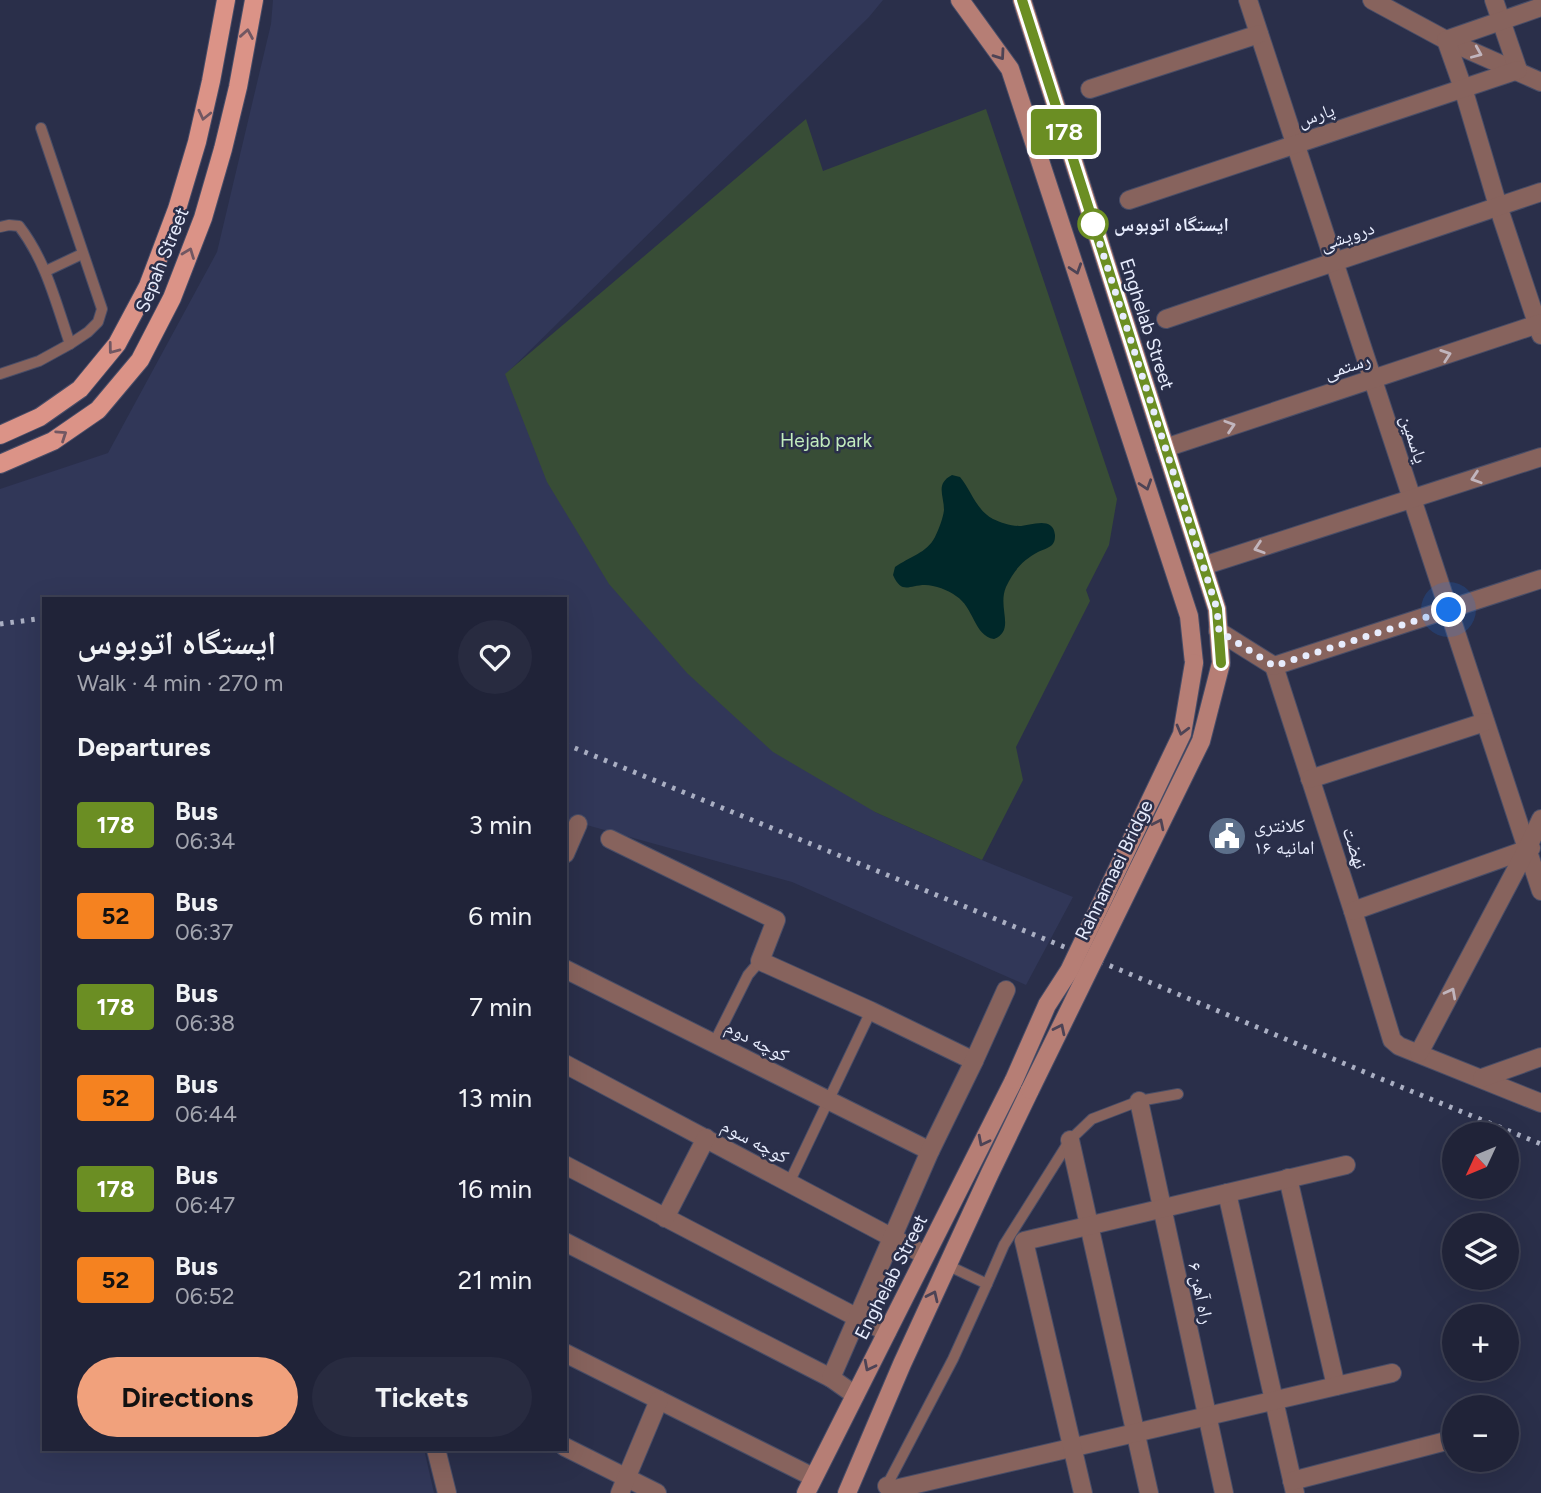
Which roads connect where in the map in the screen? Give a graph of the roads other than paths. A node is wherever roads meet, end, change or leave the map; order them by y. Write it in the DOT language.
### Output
graph roads {
  1 [pos="226,0"];
  2 [pos="254,0"];
  3 [pos="960,0"];
  4 [pos="1022,0"];
  5 [pos="1248,0"];
  6 [pos="1372,0"];
  7 [pos="1494,0"];
  8 [pos="1541,7"];
  9 [pos="1502,21"];
  10 [pos="1259,34"];
  11 [pos="1446,40"];
  12 [pos="1518,71"];
  13 [pos="1541,82"];
  14 [pos="1463,88"];
  15 [pos="1090,89"];
  16 [pos="41,128"];
  17 [pos="1295,144"];
  18 [pos="1541,192"];
  19 [pos="1129,200"];
  20 [pos="1498,206"];
  21 [pos="0,227"];
  22 [pos="82,254"];
  23 [pos="1334,262"];
  24 [pos="46,271"];
  25 [pos="1166,319"];
  26 [pos="1540,327"];
  27 [pos="70,344"];
  28 [pos="0,374"];
  29 [pos="1373,379"];
  30 [pos="0,435"];
  31 [pos="1165,448"];
  32 [pos="1541,457"];
  33 [pos="1,459"];
  34 [pos="1412,498"];
  35 [pos="1203,566"];
  36 [pos="1541,579"];
  37 [pos="1449,610"];
  38 [pos="1219,631"];
  39 [pos="1221,663"];
  40 [pos="1274,666"];
  41 [pos="1485,722"];
  42 [pos="1310,779"];
  43 [pos="1541,819"];
  44 [pos="578,824"];
  45 [pos="610,839"];
  46 [pos="1534,846"];
  47 [pos="567,849"];
  48 [pos="1541,891"];
  49 [pos="1353,911"];
  50 [pos="760,961"];
  51 [pos="567,970"];
  52 [pos="1006,990"];
  53 [pos="872,1011"];
  54 [pos="714,1043"];
  55 [pos="1419,1053"];
  56 [pos="1541,1058"];
  57 [pos="974,1061"];
  58 [pos="567,1065"];
  59 [pos="1482,1079"];
  60 [pos="1014,1080"];
  61 [pos="1178,1094"];
  62 [pos="829,1100"];
  63 [pos="1139,1101"];
  64 [pos="1541,1103"];
  65 [pos="706,1138"];
  66 [pos="1070,1140"];
  67 [pos="930,1151"];
  68 [pos="1346,1165"];
  69 [pos="567,1166"];
  70 [pos="1288,1178"];
  71 [pos="789,1183"];
  72 [pos="1227,1193"];
  73 [pos="1162,1209"];
  74 [pos="665,1218"];
  75 [pos="1090,1226"];
  76 [pos="892,1238"];
  77 [pos="567,1243"];
  78 [pos="925,1255"];
  79 [pos="947,1265"];
  80 [pos="987,1284"];
  81 [pos="858,1318"];
  82 [pos="887,1332"];
  83 [pos="567,1354"];
  84 [pos="1392,1373"];
  85 [pos="831,1378"];
  86 [pos="1336,1386"];
  87 [pos="855,1395"];
  88 [pos="659,1399"];
  89 [pos="1273,1401"];
  90 [pos="1206,1416"];
  91 [pos="1135,1433"];
  92 [pos="1442,1443"];
  93 [pos="567,1448"];
  94 [pos="1073,1448"];
  95 [pos="436,1451"];
  96 [pos="955,1475"];
  97 [pos="623,1485"];
  98 [pos="809,1485"];
  99 [pos="1293,1487"];
  100 [pos="890,1490"];
  101 [pos="447,1493"];
  102 [pos="657,1493"];
  103 [pos="847,1493"];
  104 [pos="960,1493"];
  105 [pos="1083,1493"];
  106 [pos="1149,1493"];
  107 [pos="1224,1493"];
  1 -- 30 [label="main road, Sepah Street, one-way"];
  33 -- 2 [label="main road, Sepah Street, one-way"];
  3 -- 60 [label="main road, Rahnamaei Bridge, one-way, bridge"];
  4 -- 31 [label="main road, Enghelab Street"];
  5 -- 10 [label="street, یاسمین"];
  6 -- 11 [label="street"];
  7 -- 9 [label="street"];
  8 -- 9 [label="street"];
  9 -- 11 [label="street"];
  9 -- 12 [label="street"];
  10 -- 15 [label="street"];
  10 -- 17 [label="street, یاسمین"];
  11 -- 12 [label="street, one-way"];
  11 -- 14 [label="street"];
  12 -- 13 [label="street"];
  12 -- 14 [label="street, پارس"];
  14 -- 17 [label="street, پارس"];
  14 -- 20 [label="street"];
  16 -- 22 [label="lane"];
  17 -- 19 [label="street, پارس"];
  17 -- 23 [label="street, یاسمین"];
  18 -- 20 [label="street, درویشی"];
  20 -- 23 [label="street, درویشی"];
  20 -- 26 [label="street"];
  21 -- 24 [label="lane"];
  22 -- 24 [label="lane"];
  22 -- 27 [label="lane"];
  23 -- 25 [label="street, درویشی"];
  23 -- 29 [label="street, یاسمین"];
  24 -- 27 [label="lane"];
  29 -- 26 [label="street, رستمی, one-way"];
  27 -- 28 [label="lane"];
  31 -- 29 [label="street, رستمی, one-way"];
  29 -- 34 [label="street, یاسمین"];
  31 -- 35 [label="main road, Enghelab Street"];
  32 -- 34 [label="street, one-way"];
  34 -- 35 [label="street, one-way"];
  34 -- 37 [label="street, یاسمین"];
  35 -- 38 [label="main road, Enghelab Street"];
  36 -- 37 [label="street"];
  37 -- 40 [label="street"];
  37 -- 41 [label="street, یاسمین"];
  38 -- 39 [label="main road, Enghelab Street"];
  38 -- 40 [label="street"];
  79 -- 39 [label="main road, Rahnamaei Bridge, one-way, bridge"];
  40 -- 42 [label="street, نهضت"];
  41 -- 42 [label="street"];
  41 -- 46 [label="street, یاسمین"];
  42 -- 49 [label="street, نهضت"];
  43 -- 46 [label="street"];
  44 -- 47 [label="street"];
  45 -- 50 [label="street"];
  46 -- 48 [label="street, یاسمین"];
  46 -- 49 [label="street"];
  55 -- 46 [label="street, one-way"];
  49 -- 55 [label="street, نهضت"];
  50 -- 53 [label="street"];
  50 -- 54 [label="lane"];
  51 -- 54 [label="street, کوچه دوم"];
  52 -- 57 [label="street"];
  53 -- 57 [label="street"];
  53 -- 62 [label="lane"];
  54 -- 62 [label="street, کوچه دوم"];
  55 -- 59 [label="street"];
  56 -- 59 [label="street"];
  57 -- 67 [label="street"];
  58 -- 65 [label="street, کوچه سوم"];
  59 -- 64 [label="street"];
  60 -- 78 [label="main road, Enghelab Street, one-way"];
  61 -- 63 [label="lane"];
  62 -- 67 [label="street, کوچه دوم"];
  62 -- 71 [label="lane"];
  63 -- 66 [label="lane"];
  63 -- 73 [label="street, راه آهن ۶"];
  65 -- 71 [label="street, کوچه سوم"];
  65 -- 74 [label="street"];
  66 -- 75 [label="street"];
  66 -- 80 [label="lane"];
  67 -- 76 [label="street"];
  68 -- 70 [label="street"];
  69 -- 74 [label="street"];
  70 -- 72 [label="street"];
  70 -- 86 [label="street"];
  71 -- 76 [label="street, کوچه سوم"];
  72 -- 73 [label="street"];
  72 -- 89 [label="street"];
  73 -- 75 [label="street"];
  73 -- 90 [label="street, راه آهن ۶"];
  74 -- 81 [label="street"];
  75 -- 91 [label="street"];
  75 -- 94 [label="street"];
  76 -- 78 [label="street, کوچه سوم"];
  76 -- 81 [label="street"];
  77 -- 85 [label="street"];
  78 -- 82 [label="main road, Enghelab Street"];
  79 -- 80 [label="lane"];
  103 -- 79 [label="main road, one-way"];
  80 -- 100 [label="lane"];
  81 -- 82 [label="street"];
  81 -- 85 [label="street"];
  82 -- 87 [label="main road, Enghelab Street, one-way"];
  83 -- 88 [label="street"];
  84 -- 86 [label="street"];
  85 -- 87 [label="street"];
  86 -- 89 [label="street"];
  87 -- 98 [label="main road, Enghelab Street"];
  88 -- 97 [label="street"];
  88 -- 98 [label="street"];
  89 -- 90 [label="street"];
  89 -- 99 [label="street"];
  90 -- 91 [label="street"];
  90 -- 107 [label="street, راه آهن ۶"];
  91 -- 94 [label="street"];
  91 -- 106 [label="street"];
  92 -- 99 [label="street"];
  93 -- 97 [label="street"];
  94 -- 96 [label="street"];
  94 -- 105 [label="street"];
  95 -- 101 [label="street"];
  96 -- 100 [label="street"];
  96 -- 104 [label="street"];
  97 -- 102 [label="street"];
}
